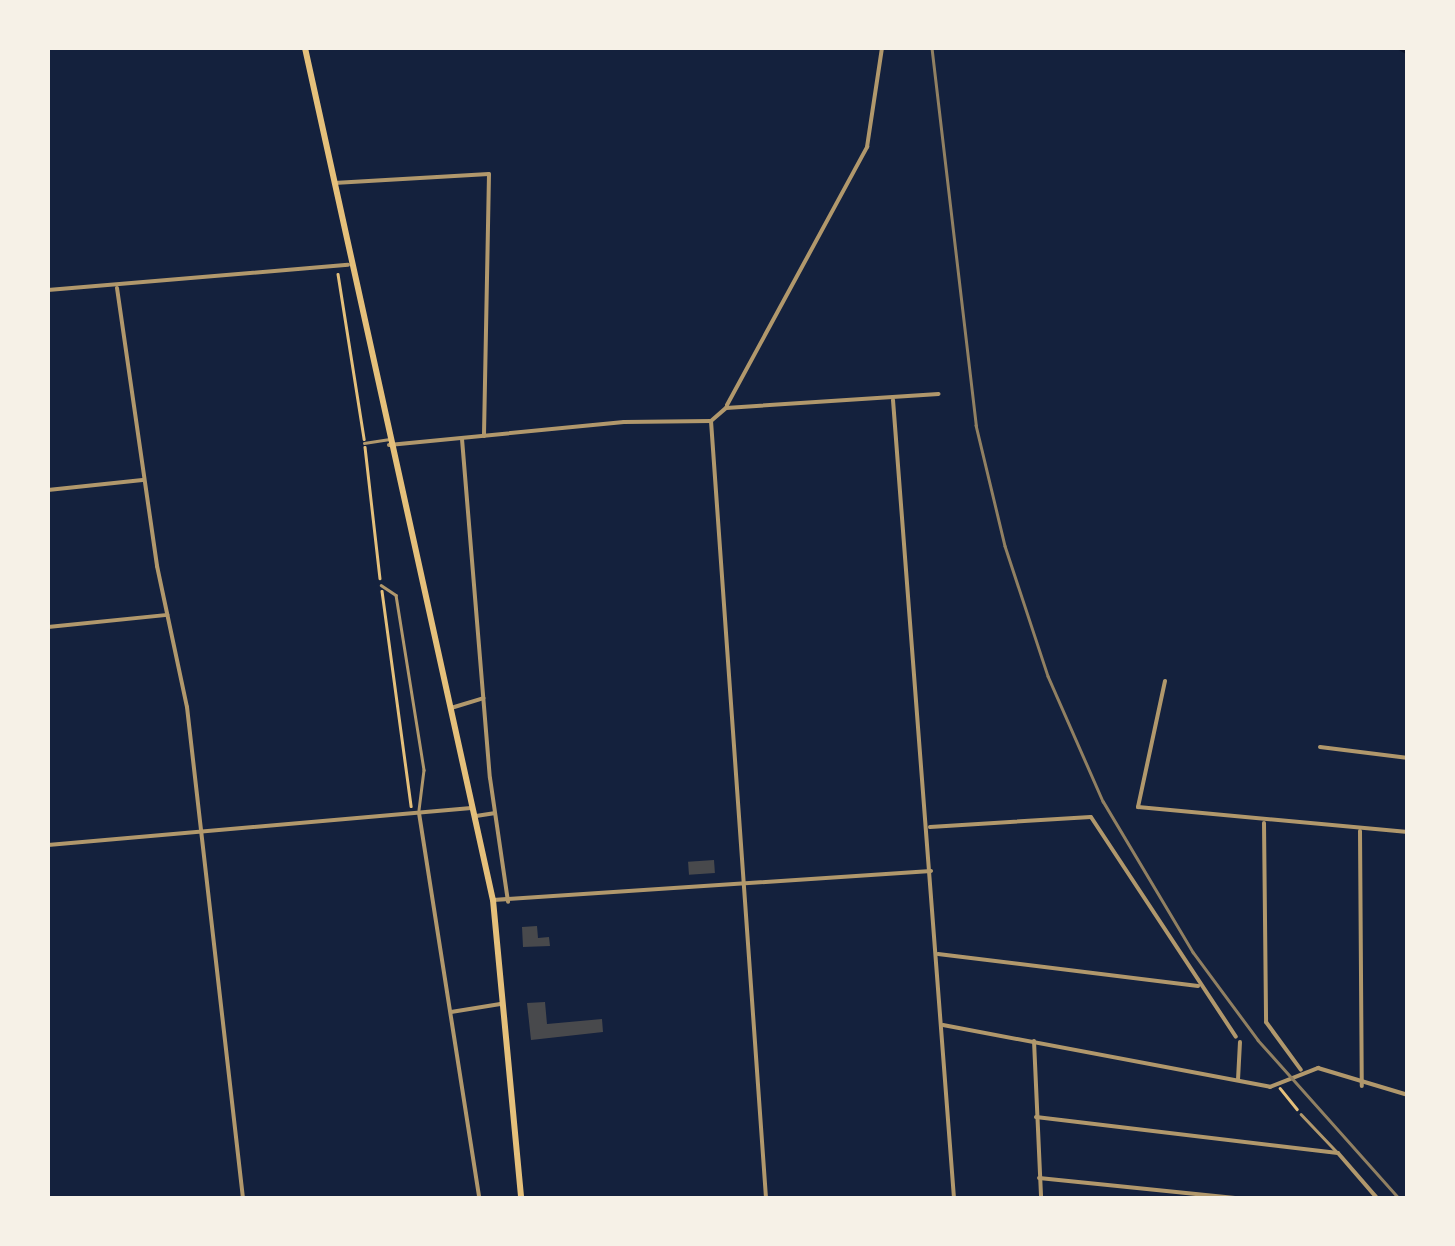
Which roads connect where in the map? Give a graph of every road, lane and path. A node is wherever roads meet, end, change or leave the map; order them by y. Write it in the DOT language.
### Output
graph roads {
  1 [pos="305,48"];
  2 [pos="882,48"];
  3 [pos="332,183"];
  4 [pos="348,265"];
  5 [pos="337,267"];
  6 [pos="116,288"];
  7 [pos="48,290"];
  8 [pos="939,394"];
  9 [pos="892,400"];
  10 [pos="726,408"];
  11 [pos="710,422"];
  12 [pos="484,436"];
  13 [pos="462,438"];
  14 [pos="389,442"];
  15 [pos="364,443"];
  16 [pos="144,480"];
  17 [pos="48,490"];
  18 [pos="381,585"];
  19 [pos="167,615"];
  20 [pos="48,627"];
  21 [pos="1165,681"];
  22 [pos="483,698"];
  23 [pos="451,708"];
  24 [pos="1320,747"];
  25 [pos="1408,758"];
  26 [pos="416,812"];
  27 [pos="475,812"];
  28 [pos="494,813"];
  29 [pos="1264,823"];
  30 [pos="930,827"];
  31 [pos="1360,829"];
  32 [pos="1408,832"];
  33 [pos="204,833"];
  34 [pos="48,845"];
  35 [pos="931,871"];
  36 [pos="740,885"];
  37 [pos="493,900"];
  38 [pos="508,902"];
  39 [pos="938,954"];
  40 [pos="1198,986"];
  41 [pos="504,1003"];
  42 [pos="451,1012"];
  43 [pos="943,1025"];
  44 [pos="1034,1041"];
  45 [pos="1301,1070"];
  46 [pos="1238,1080"];
  47 [pos="1278,1086"];
  48 [pos="1362,1086"];
  49 [pos="1408,1095"];
  50 [pos="1302,1114"];
  51 [pos="1036,1117"];
  52 [pos="1338,1153"];
  53 [pos="1039,1178"];
  54 [pos="242,1198"];
  55 [pos="479,1198"];
  56 [pos="522,1198"];
  57 [pos="766,1198"];
  58 [pos="954,1198"];
  59 [pos="1041,1198"];
  60 [pos="1235,1198"];
  61 [pos="1377,1198"];
  1 -- 3 [label="main road"];
  2 -- 10 [label="street"];
  3 -- 4 [label="main road"];
  3 -- 12 [label="street"];
  4 -- 5 [label="street"];
  4 -- 14 [label="main road"];
  5 -- 6 [label="street"];
  5 -- 15 [label="path"];
  6 -- 7 [label="street"];
  6 -- 16 [label="street"];
  8 -- 9 [label="street"];
  9 -- 10 [label="street"];
  9 -- 30 [label="street"];
  10 -- 11 [label="street"];
  11 -- 12 [label="street"];
  11 -- 36 [label="street"];
  12 -- 13 [label="street"];
  13 -- 14 [label="street"];
  13 -- 22 [label="street"];
  14 -- 15 [label="lane"];
  14 -- 23 [label="main road"];
  15 -- 18 [label="path"];
  16 -- 17 [label="street"];
  16 -- 19 [label="street"];
  18 -- 26 [label="path"];
  18 -- 26 [label="lane"];
  19 -- 20 [label="street"];
  19 -- 33 [label="street"];
  21 -- 29 [label="street"];
  22 -- 23 [label="street"];
  22 -- 28 [label="street"];
  23 -- 27 [label="main road"];
  24 -- 25 [label="street"];
  26 -- 27 [label="street"];
  26 -- 33 [label="street"];
  26 -- 42 [label="street"];
  27 -- 28 [label="street"];
  27 -- 37 [label="main road"];
  28 -- 38 [label="street"];
  29 -- 31 [label="street"];
  29 -- 45 [label="street"];
  30 -- 35 [label="street"];
  30 -- 40 [label="street"];
  31 -- 32 [label="street"];
  31 -- 48 [label="street"];
  33 -- 34 [label="street"];
  33 -- 54 [label="street"];
  35 -- 36 [label="street"];
  35 -- 39 [label="street"];
  36 -- 38 [label="street"];
  36 -- 57 [label="street"];
  37 -- 38 [label="street"];
  37 -- 41 [label="main road"];
  39 -- 40 [label="street"];
  39 -- 43 [label="street"];
  40 -- 46 [label="street"];
  41 -- 42 [label="street"];
  41 -- 56 [label="main road"];
  42 -- 55 [label="street"];
  43 -- 44 [label="street"];
  43 -- 58 [label="street"];
  44 -- 46 [label="street"];
  44 -- 51 [label="street"];
  45 -- 47 [label="street"];
  45 -- 48 [label="street"];
  46 -- 47 [label="street"];
  47 -- 50 [label="path"];
  48 -- 49 [label="street"];
  50 -- 52 [label="lane"];
  51 -- 52 [label="street"];
  51 -- 53 [label="street"];
  52 -- 61 [label="street"];
  53 -- 59 [label="street"];
  53 -- 60 [label="street"];
}
